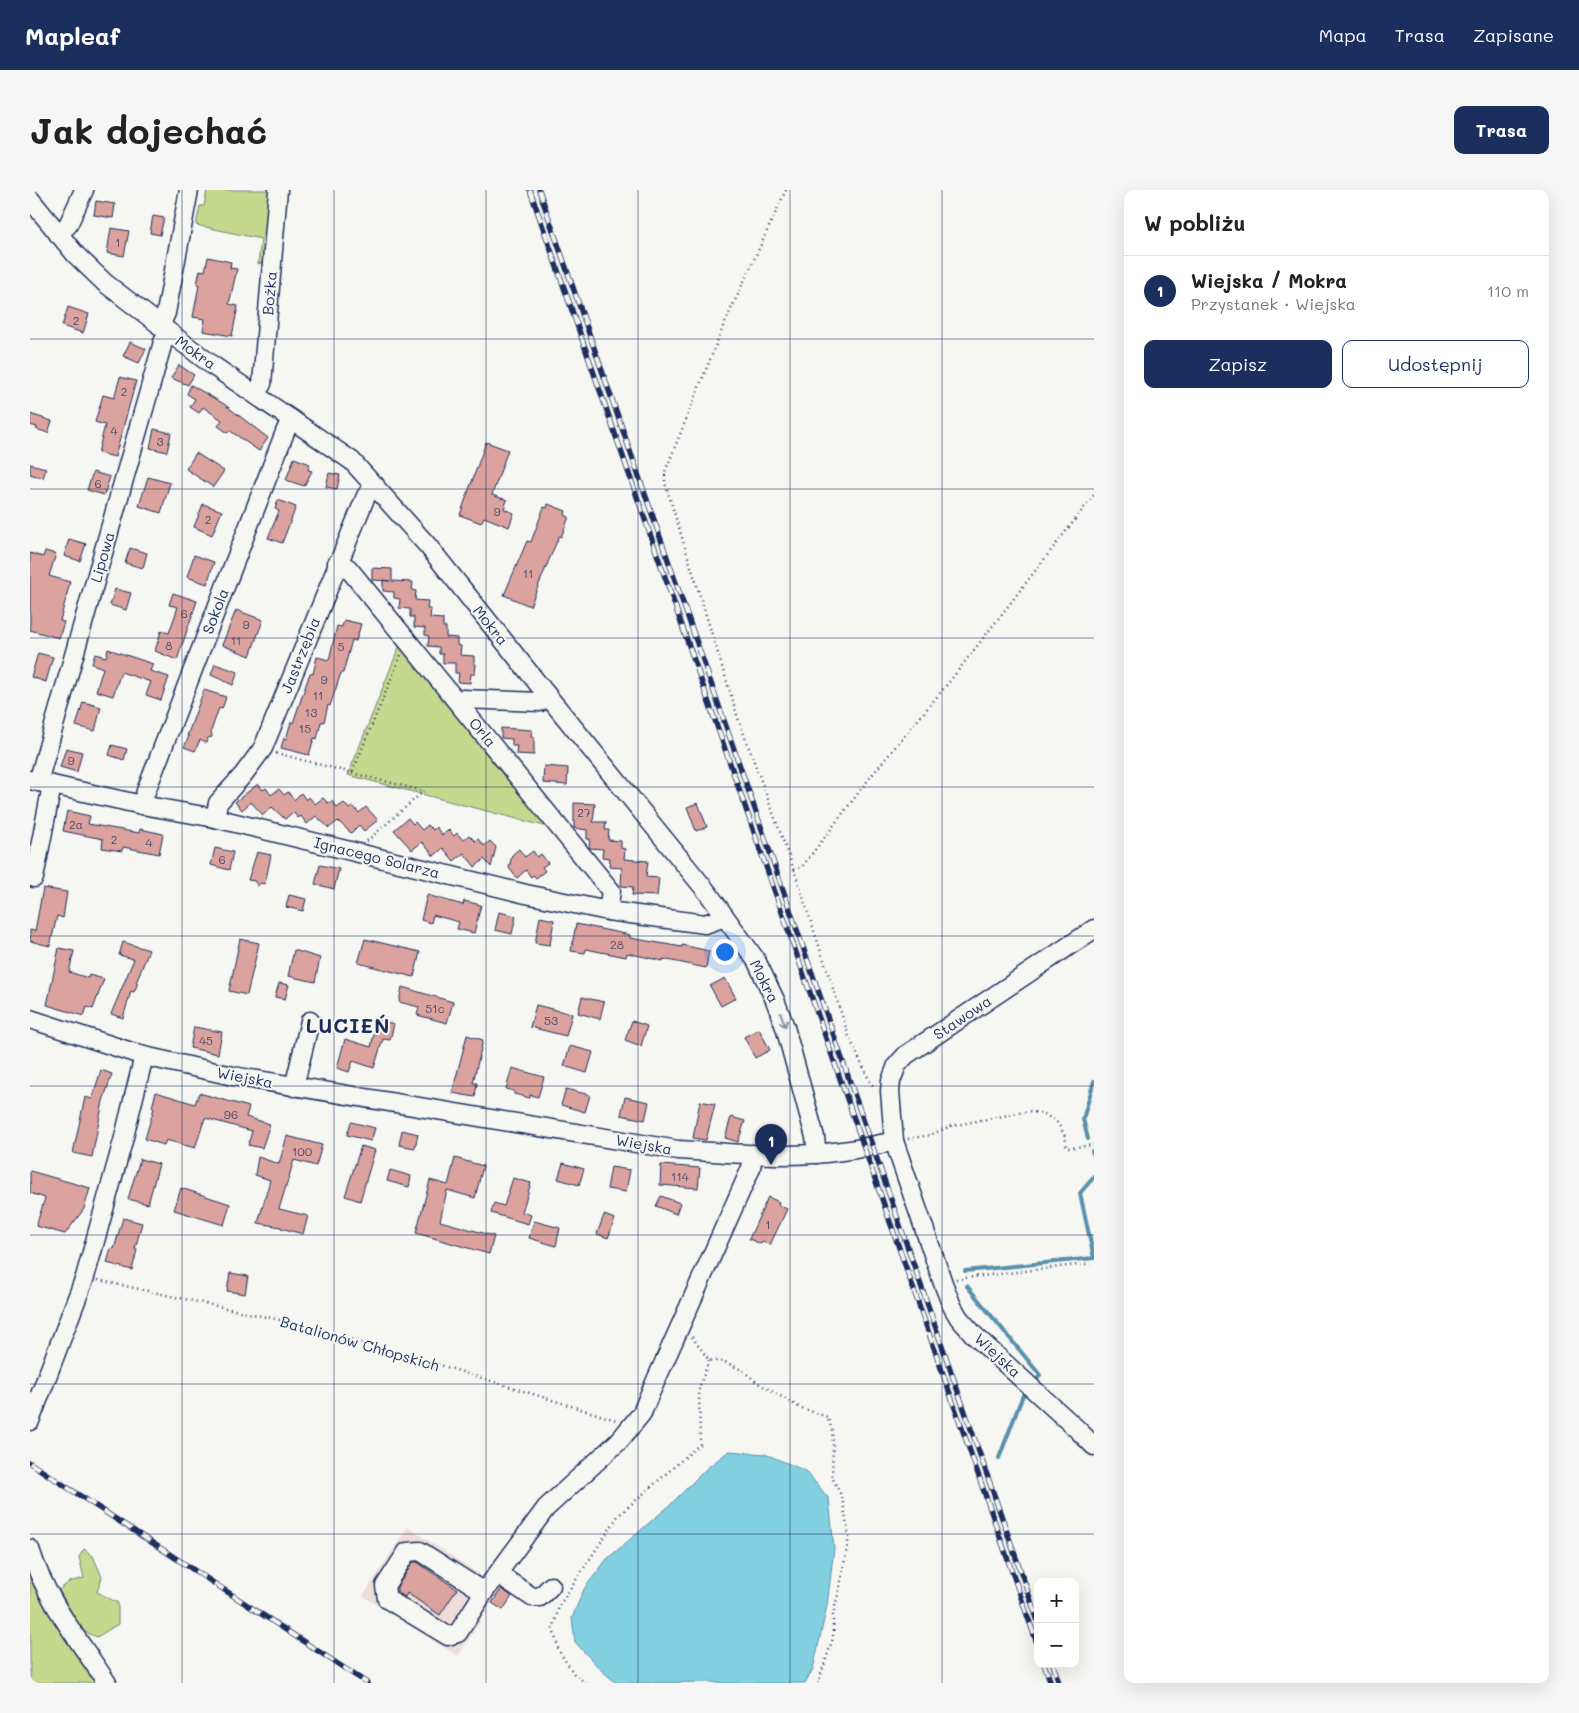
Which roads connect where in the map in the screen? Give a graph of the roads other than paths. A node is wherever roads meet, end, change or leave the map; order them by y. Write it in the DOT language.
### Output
graph roads {
  1 [pos="84,190"];
  2 [pos="188,190"];
  3 [pos="278,190"];
  4 [pos="30,199"];
  5 [pos="58,234"];
  6 [pos="164,329"];
  7 [pos="256,393"];
  8 [pos="292,419"];
  9 [pos="375,485"];
  10 [pos="338,563"];
  11 [pos="547,695"];
  12 [pos="458,702"];
  13 [pos="40,782"];
  14 [pos="142,805"];
  15 [pos="215,818"];
  16 [pos="34,878"];
  17 [pos="608,911"];
  18 [pos="725,917"];
  19 [pos="1094,929"];
  20 [pos="30,1019"];
  21 [pos="310,1021"];
  22 [pos="144,1056"];
  23 [pos="294,1086"];
  24 [pos="894,1140"];
  25 [pos="753,1154"];
  26 [pos="817,1154"];
  27 [pos="30,1422"];
  28 [pos="1094,1446"];
  29 [pos="30,1549"];
  30 [pos="494,1585"];
  31 [pos="551,1586"];
  32 [pos="107,1683"];
  1 -- 5 [label="street"];
  2 -- 6 [label="street, Lipowa"];
  3 -- 7 [label="street, Bożka"];
  4 -- 5 [label="street, Mokra"];
  5 -- 6 [label="street, Mokra"];
  6 -- 7 [label="street, Mokra"];
  6 -- 13 [label="street, Lipowa"];
  7 -- 8 [label="street, Mokra"];
  8 -- 9 [label="street, Mokra"];
  8 -- 14 [label="street, Sokola"];
  9 -- 10 [label="street, Jastrzębia"];
  9 -- 11 [label="street, Mokra"];
  10 -- 12 [label="street, Orla"];
  10 -- 15 [label="street, Jastrzębia"];
  11 -- 12 [label="street"];
  11 -- 18 [label="street, Mokra"];
  12 -- 17 [label="street, Orla"];
  13 -- 14 [label="street, Ignacego Solarza"];
  13 -- 16 [label="street, Lipowa"];
  14 -- 15 [label="street, Ignacego Solarza"];
  15 -- 17 [label="street, Ignacego Solarza"];
  17 -- 18 [label="street, Ignacego Solarza"];
  18 -- 26 [label="street, Mokra, one-way"];
  19 -- 24 [label="street, Stawowa"];
  20 -- 22 [label="street, Wiejska"];
  21 -- 23 [label="street"];
  22 -- 23 [label="street, Wiejska"];
  22 -- 27 [label="street"];
  23 -- 25 [label="street, Wiejska"];
  24 -- 26 [label="street, Wiejska"];
  24 -- 28 [label="street, Wiejska"];
  25 -- 26 [label="street, Wiejska"];
  25 -- 30 [label="street"];
  29 -- 32 [label="street"];
  30 -- 30 [label="street"];
  30 -- 31 [label="street"];
}
